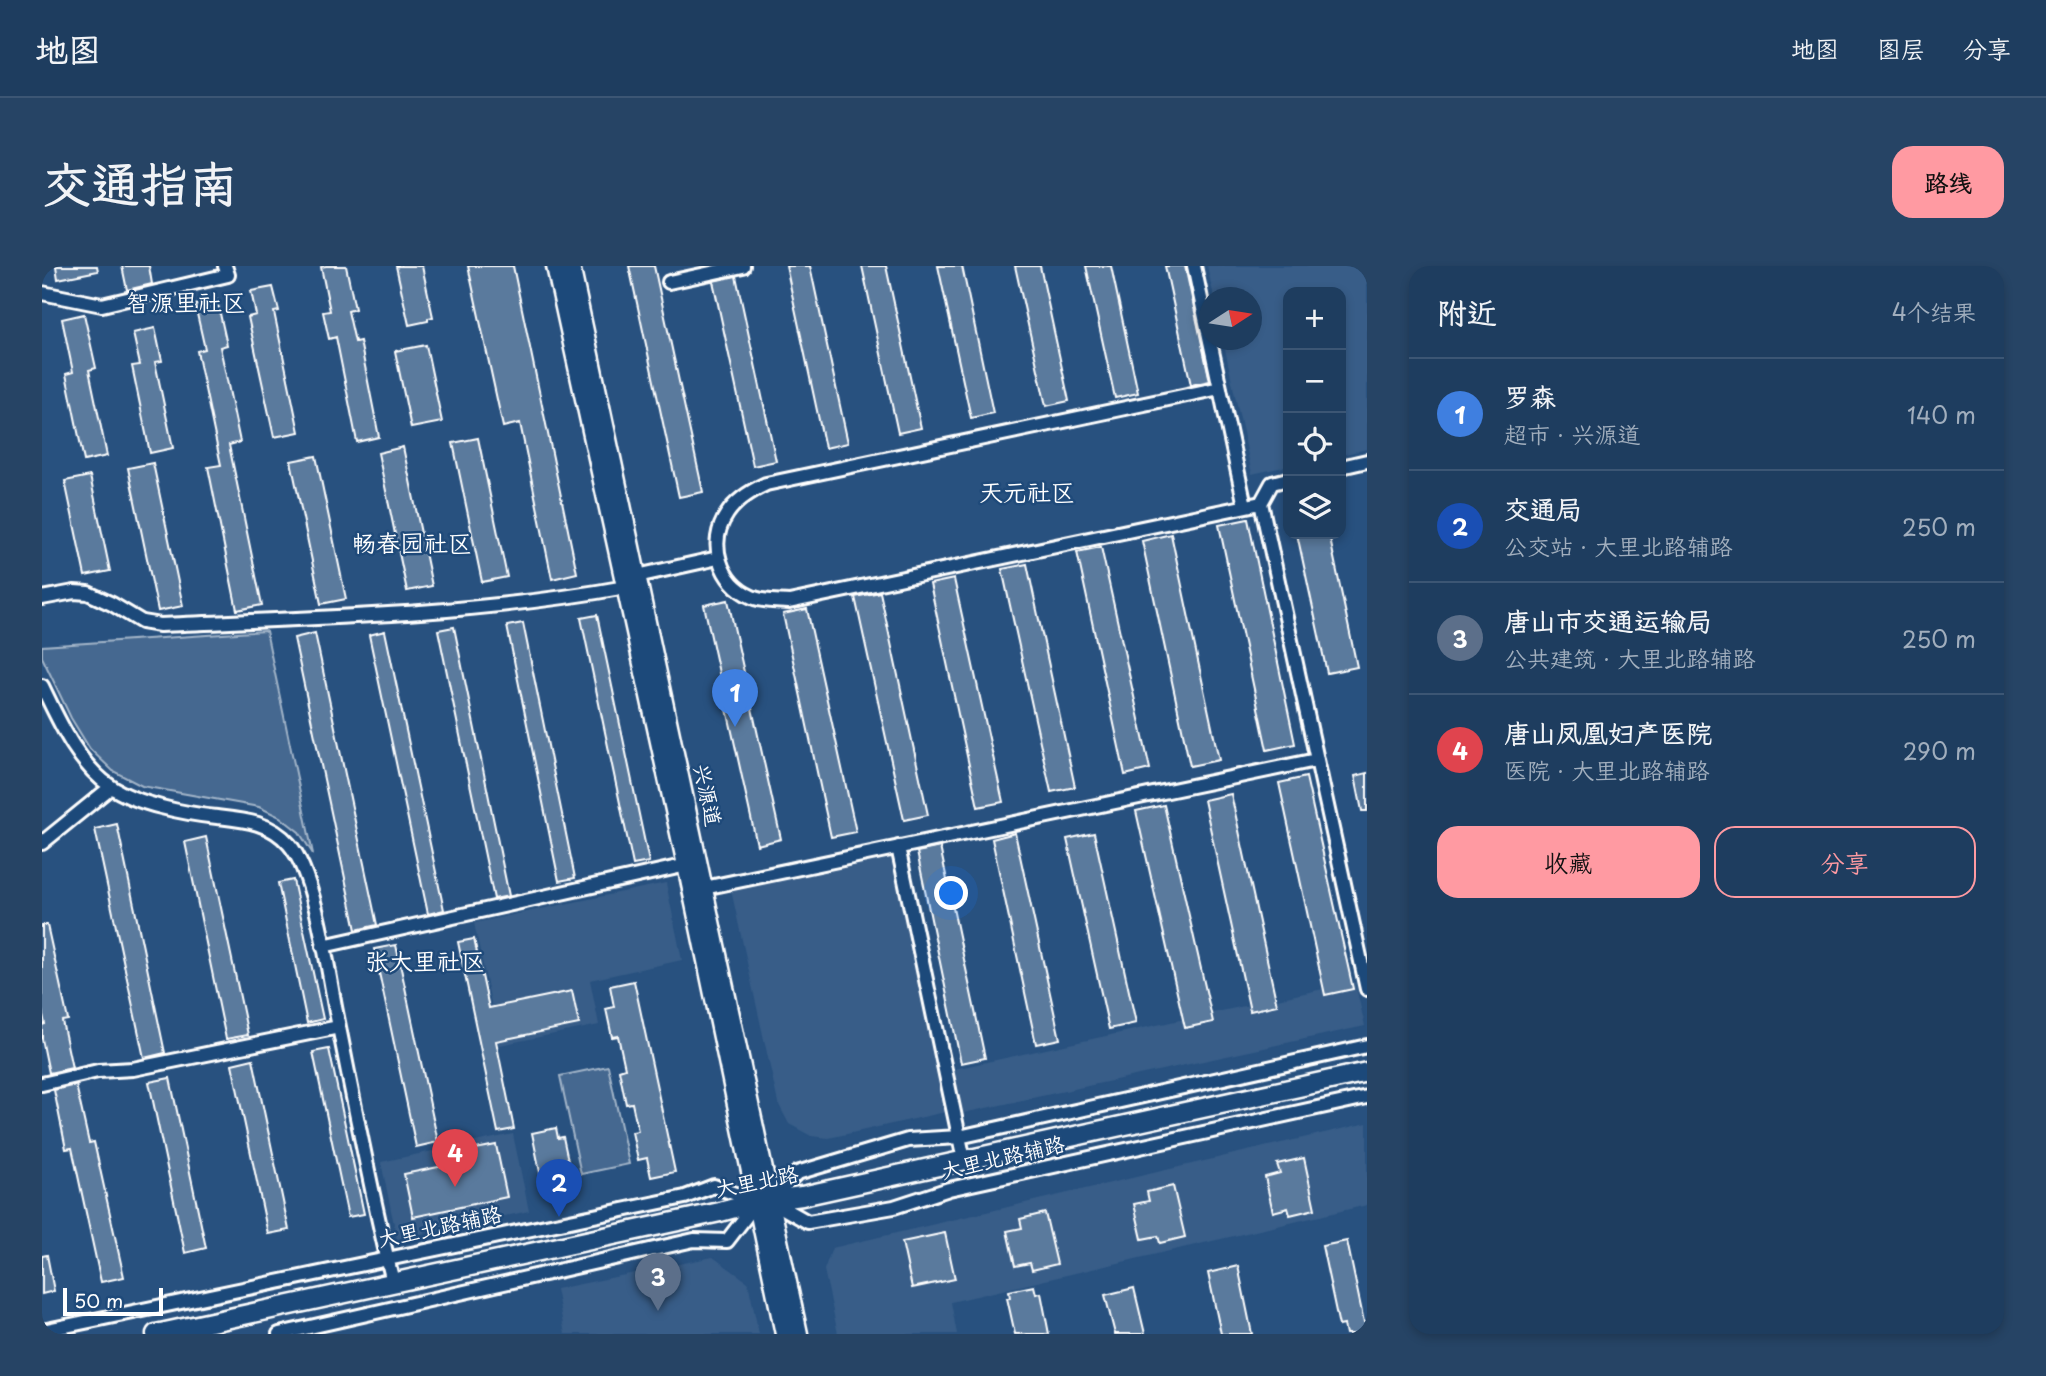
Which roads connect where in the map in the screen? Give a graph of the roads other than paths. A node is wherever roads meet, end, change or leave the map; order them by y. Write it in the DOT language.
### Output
graph roads {
  1 [pos="225,266"];
  2 [pos="556,266"];
  3 [pos="570,266"];
  4 [pos="743,266"];
  5 [pos="1194,266"];
  6 [pos="669,282"];
  7 [pos="42,293"];
  8 [pos="1220,388"];
  9 [pos="1367,461"];
  10 [pos="1346,466"];
  11 [pos="1283,480"];
  12 [pos="1261,503"];
  13 [pos="1245,506"];
  14 [pos="718,558"];
  15 [pos="631,582"];
  16 [pos="42,598"];
  17 [pos="42,686"];
  18 [pos="1316,760"];
  19 [pos="111,787"];
  20 [pos="42,843"];
  21 [pos="898,847"];
  22 [pos="687,865"];
  23 [pos="704,888"];
  24 [pos="323,946"];
  25 [pos="1367,989"];
  26 [pos="339,1027"];
  27 [pos="1367,1046"];
  28 [pos="1367,1072"];
  29 [pos="42,1084"];
  30 [pos="1367,1097"];
  31 [pos="959,1137"];
  32 [pos="964,1160"];
  33 [pos="763,1201"];
  34 [pos="387,1258"];
  35 [pos="393,1282"];
  36 [pos="42,1331"];
  37 [pos="156,1334"];
  38 [pos="279,1334"];
  39 [pos="785,1334"];
  40 [pos="799,1334"];
  1 -- 7 [label="street"];
  2 -- 15 [label="main road, 兴源道"];
  3 -- 15 [label="main road, 兴源道"];
  4 -- 6 [label="street"];
  5 -- 8 [label="street"];
  8 -- 13 [label="street"];
  8 -- 14 [label="street"];
  9 -- 10 [label="street"];
  11 -- 12 [label="street"];
  12 -- 13 [label="street"];
  12 -- 18 [label="street"];
  13 -- 14 [label="street"];
  14 -- 15 [label="street"];
  15 -- 16 [label="street"];
  15 -- 22 [label="main road, 兴源道"];
  15 -- 23 [label="main road, 兴源道"];
  17 -- 19 [label="street"];
  18 -- 21 [label="street"];
  18 -- 25 [label="street"];
  19 -- 20 [label="street"];
  19 -- 24 [label="street"];
  21 -- 23 [label="street"];
  21 -- 31 [label="street"];
  22 -- 24 [label="street"];
  22 -- 33 [label="main road, 兴源道"];
  23 -- 33 [label="main road, 兴源道"];
  24 -- 26 [label="street"];
  26 -- 29 [label="street"];
  26 -- 34 [label="street"];
  27 -- 31 [label="street, 大里北路辅路"];
  28 -- 32 [label="main road, 大里北路"];
  30 -- 33 [label="street, 大里北路辅路"];
  31 -- 32 [label="street"];
  31 -- 33 [label="street, 大里北路辅路"];
  32 -- 33 [label="main road, 大里北路"];
  33 -- 34 [label="street, 大里北路辅路"];
  33 -- 35 [label="main road, 大里北路"];
  33 -- 38 [label="street, 大里北路辅路"];
  33 -- 39 [label="main road, 兴源道"];
  33 -- 40 [label="main road, 兴源道"];
  34 -- 35 [label="street"];
  34 -- 36 [label="street, 大里北路辅路"];
  35 -- 37 [label="main road, 大里北路"];
}
